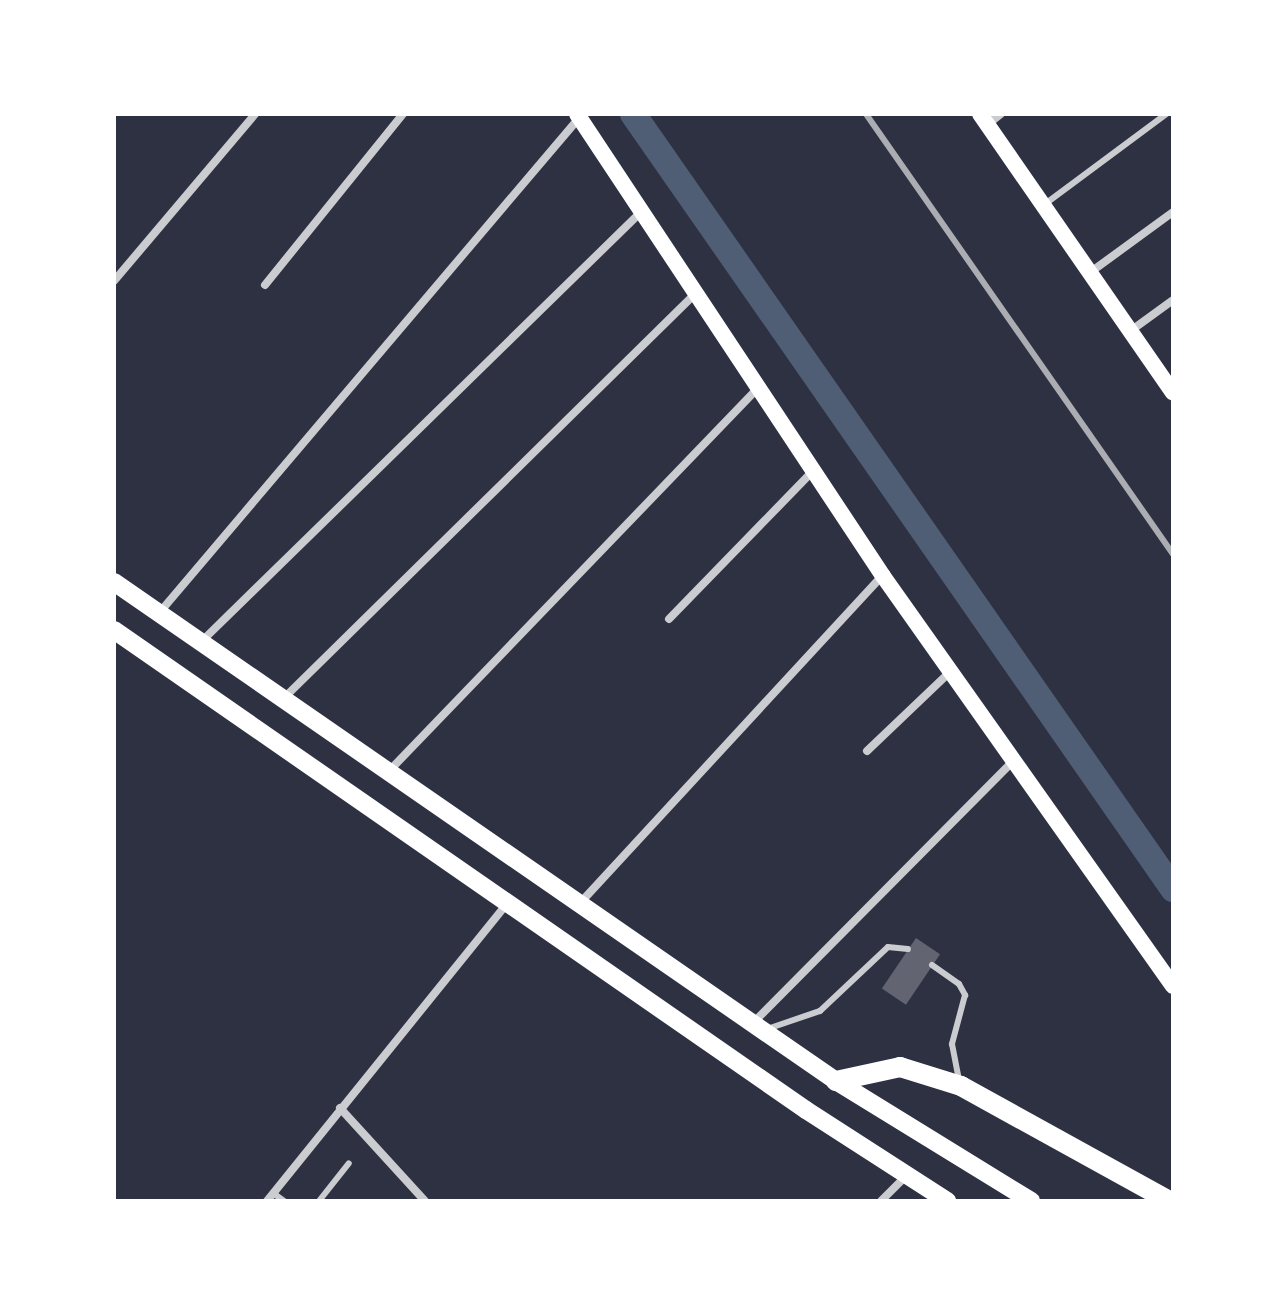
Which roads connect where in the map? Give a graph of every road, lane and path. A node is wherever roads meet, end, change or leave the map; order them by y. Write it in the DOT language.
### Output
graph roads {
  1 [pos="255,114"];
  2 [pos="403,114"];
  3 [pos="1001,114"];
  4 [pos="1166,114"];
  5 [pos="578,116"];
  6 [pos="984,119"];
  7 [pos="1042,206"];
  8 [pos="643,210"];
  9 [pos="1173,212"];
  10 [pos="1088,275"];
  11 [pos="114,281"];
  12 [pos="265,285"];
  13 [pos="697,291"];
  14 [pos="1173,300"];
  15 [pos="1129,333"];
  16 [pos="759,387"];
  17 [pos="1173,393"];
  18 [pos="814,470"];
  19 [pos="883,576"];
  20 [pos="114,582"];
  21 [pos="160,612"];
  22 [pos="669,619"];
  23 [pos="114,630"];
  24 [pos="203,640"];
  25 [pos="950,672"];
  26 [pos="286,696"];
  27 [pos="867,751"];
  28 [pos="1013,761"];
  29 [pos="391,769"];
  30 [pos="510,901"];
  31 [pos="582,901"];
  32 [pos="908,949"];
  33 [pos="932,965"];
  34 [pos="1173,986"];
  35 [pos="758,1026"];
  36 [pos="836,1081"];
  37 [pos="961,1086"];
  38 [pos="340,1108"];
  39 [pos="349,1163"];
  40 [pos="906,1176"];
  41 [pos="273,1193"];
  42 [pos="267,1201"];
  43 [pos="284,1201"];
  44 [pos="319,1201"];
  45 [pos="425,1201"];
  46 [pos="881,1201"];
  47 [pos="947,1201"];
  48 [pos="1031,1201"];
  49 [pos="1169,1201"];
  1 -- 11 [label="street"];
  2 -- 12 [label="street"];
  3 -- 6 [label="street"];
  4 -- 7 [label="lane"];
  5 -- 8 [label="main road"];
  5 -- 21 [label="street"];
  6 -- 7 [label="main road"];
  7 -- 10 [label="main road"];
  8 -- 13 [label="main road"];
  8 -- 24 [label="street"];
  9 -- 10 [label="street"];
  10 -- 15 [label="main road"];
  13 -- 16 [label="main road"];
  13 -- 26 [label="street"];
  14 -- 15 [label="street"];
  15 -- 17 [label="main road"];
  16 -- 18 [label="main road"];
  16 -- 29 [label="street"];
  18 -- 19 [label="main road"];
  18 -- 22 [label="street"];
  19 -- 25 [label="main road"];
  19 -- 31 [label="street"];
  20 -- 21 [label="highway"];
  21 -- 24 [label="highway"];
  23 -- 30 [label="highway"];
  24 -- 26 [label="highway"];
  25 -- 27 [label="street"];
  25 -- 28 [label="main road"];
  26 -- 29 [label="highway"];
  28 -- 34 [label="main road"];
  28 -- 35 [label="street"];
  29 -- 31 [label="highway"];
  30 -- 38 [label="street"];
  30 -- 40 [label="highway"];
  31 -- 35 [label="highway"];
  32 -- 35 [label="lane"];
  33 -- 37 [label="lane"];
  35 -- 36 [label="highway"];
  36 -- 37 [label="highway"];
  36 -- 48 [label="highway"];
  37 -- 49 [label="highway"];
  38 -- 41 [label="street"];
  38 -- 45 [label="street"];
  39 -- 44 [label="lane"];
  40 -- 46 [label="street"];
  40 -- 47 [label="highway"];
  41 -- 42 [label="street"];
  41 -- 43 [label="lane"];
}
